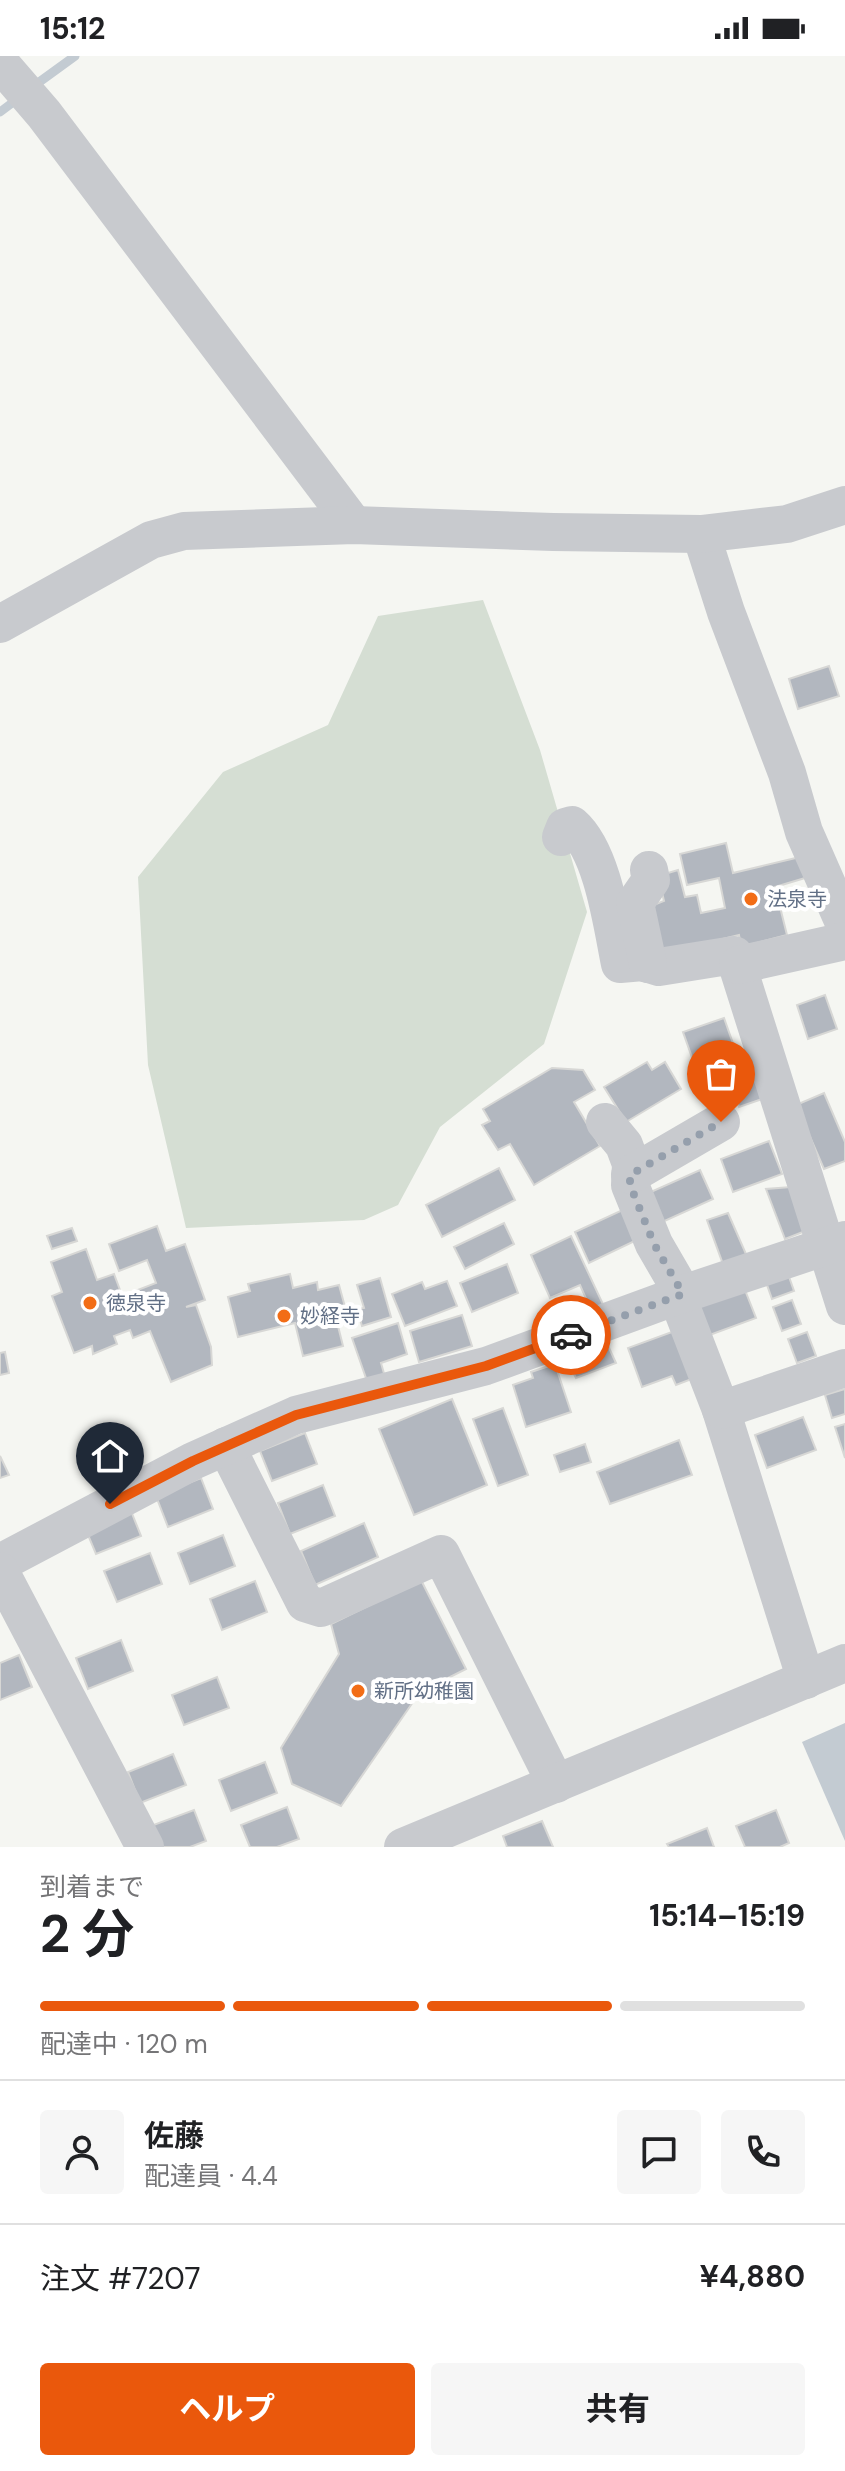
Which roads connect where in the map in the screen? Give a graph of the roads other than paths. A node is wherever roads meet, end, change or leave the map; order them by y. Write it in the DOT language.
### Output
graph roads {
  1 [pos="3,68"];
  2 [pos="845,505"];
  3 [pos="354,525"];
  4 [pos="701,534"];
  5 [pos="0,624"];
  6 [pos="561,837"];
  7 [pos="649,870"];
  8 [pos="845,925"];
  9 [pos="845,941"];
  10 [pos="736,960"];
  11 [pos="648,964"];
  12 [pos="605,1122"];
  13 [pos="721,1122"];
  14 [pos="630,1175"];
  15 [pos="835,1243"];
  16 [pos="680,1295"];
  17 [pos="845,1306"];
  18 [pos="845,1368"];
  19 [pos="721,1410"];
  20 [pos="226,1446"];
  21 [pos="0,1563"];
  22 [pos="0,1571"];
  23 [pos="845,1663"];
  24 [pos="806,1680"];
  25 [pos="556,1784"];
  26 [pos="145,1847"];
  27 [pos="403,1847"];
  1 -- 3 [label="street"];
  2 -- 4 [label="street"];
  3 -- 4 [label="street"];
  3 -- 5 [label="street"];
  4 -- 8 [label="street"];
  6 -- 11 [label="street"];
  7 -- 11 [label="street"];
  9 -- 10 [label="street"];
  10 -- 11 [label="street"];
  10 -- 15 [label="street"];
  12 -- 14 [label="street"];
  13 -- 14 [label="street"];
  14 -- 16 [label="street"];
  15 -- 16 [label="street"];
  15 -- 17 [label="street"];
  16 -- 19 [label="street"];
  16 -- 20 [label="street"];
  18 -- 19 [label="street"];
  19 -- 24 [label="street"];
  20 -- 21 [label="street"];
  20 -- 25 [label="street"];
  22 -- 26 [label="street"];
  23 -- 24 [label="street"];
  24 -- 25 [label="street"];
  25 -- 27 [label="street"];
}
